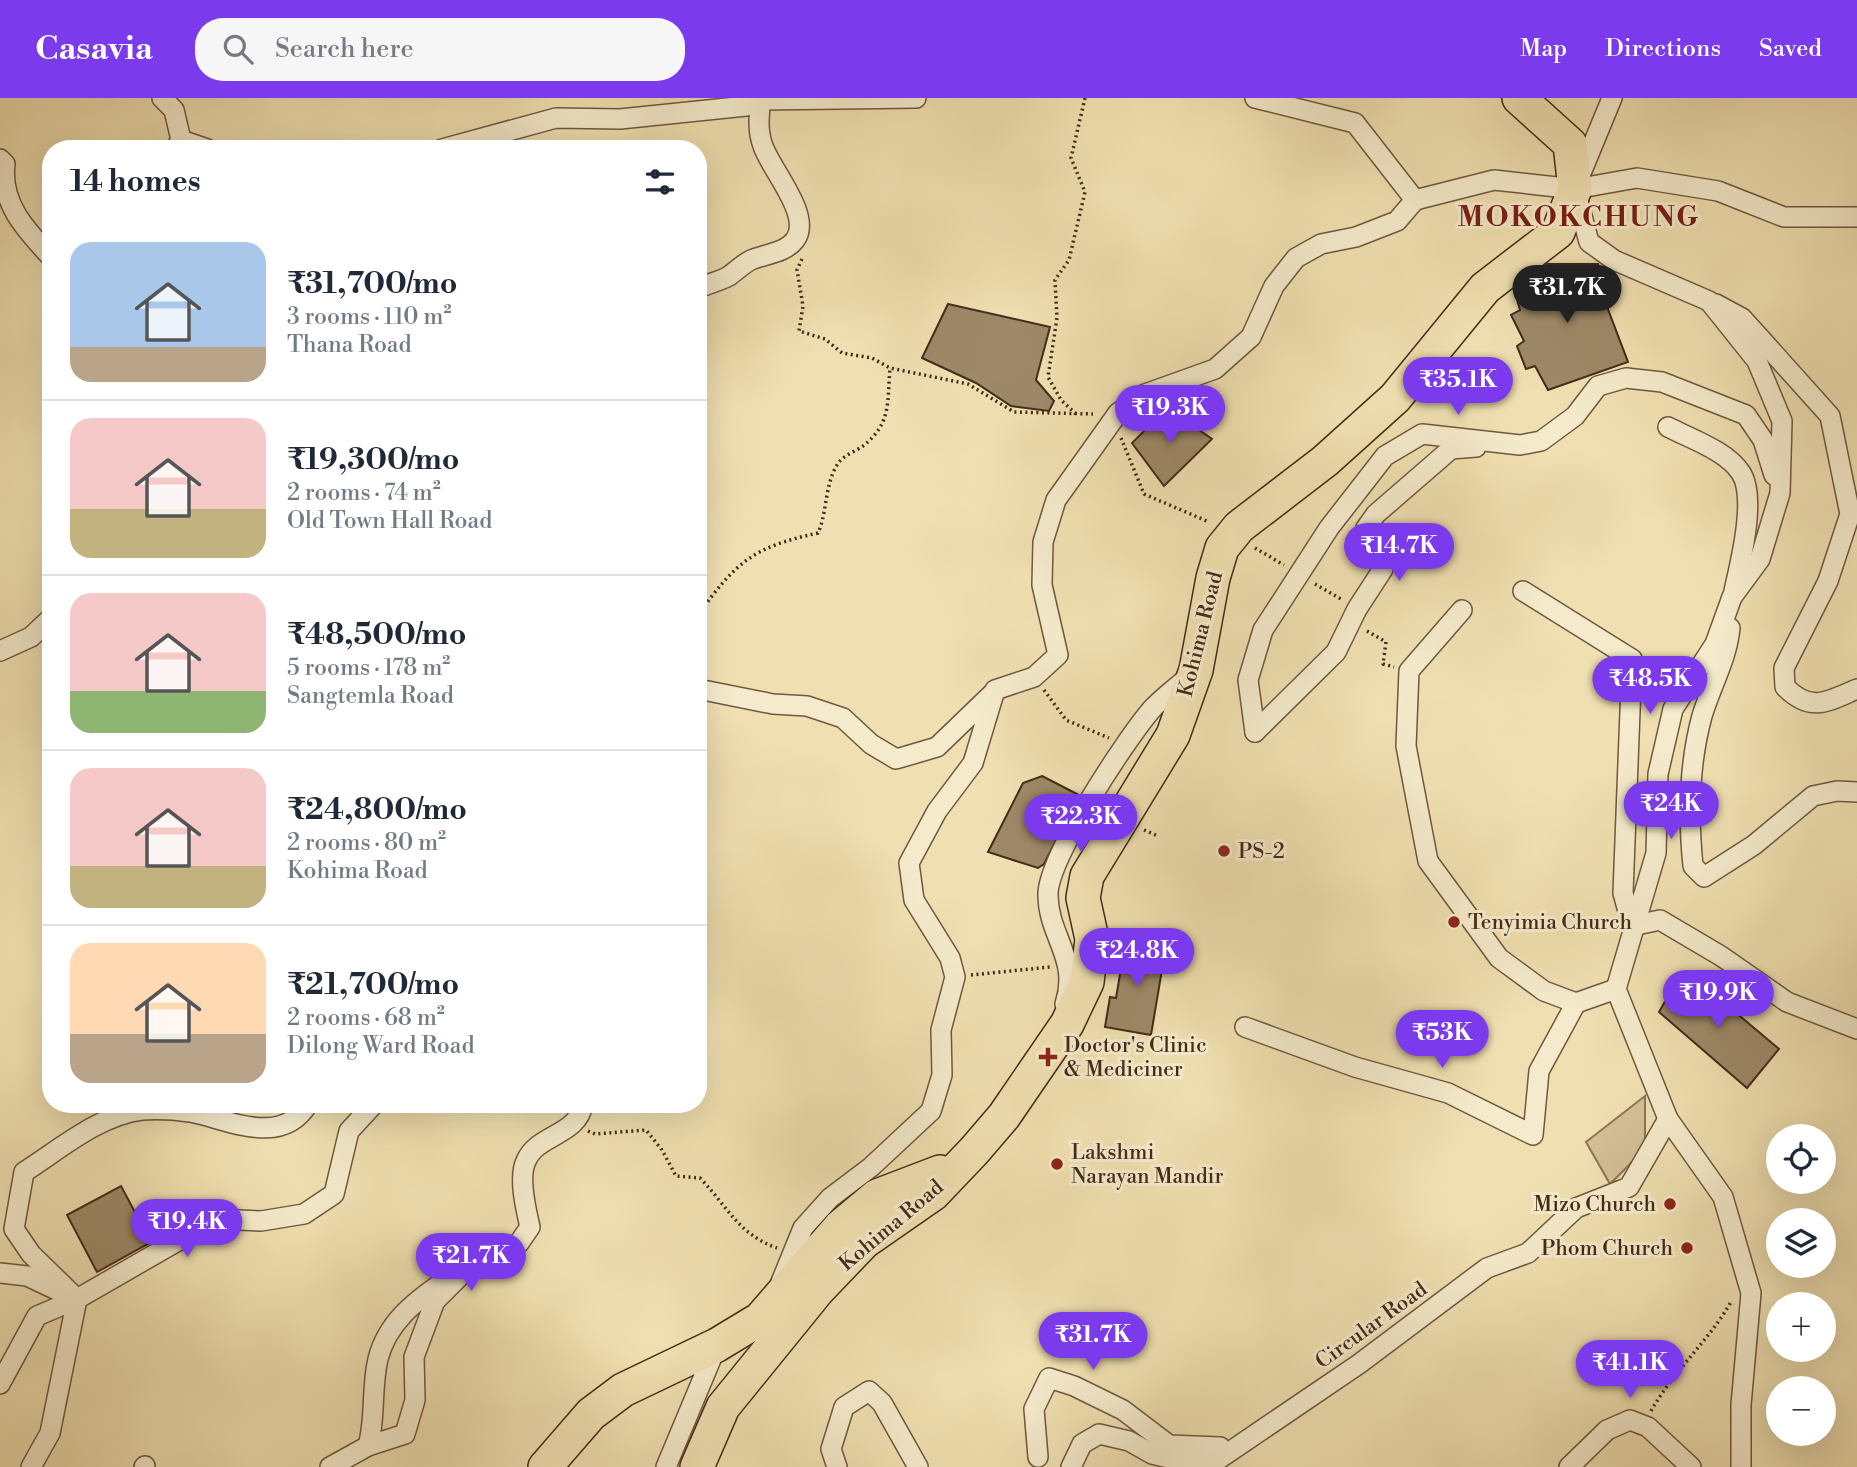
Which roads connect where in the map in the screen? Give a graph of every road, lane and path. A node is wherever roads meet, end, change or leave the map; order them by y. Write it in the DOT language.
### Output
graph roads {
  1 [pos="162,98"];
  2 [pos="916,98"];
  3 [pos="1085,98"];
  4 [pos="1255,98"];
  5 [pos="1519,98"];
  6 [pos="1612,98"];
  7 [pos="761,99"];
  8 [pos="178,140"];
  9 [pos="475,140"];
  10 [pos="0,159"];
  11 [pos="1575,189"];
  12 [pos="1415,200"];
  13 [pos="1857,217"];
  14 [pos="42,247"];
  15 [pos="806,253"];
  16 [pos="707,285"];
  17 [pos="1709,301"];
  18 [pos="890,368"];
  19 [pos="1118,413"];
  20 [pos="1078,415"];
  21 [pos="1668,427"];
  22 [pos="1520,444"];
  23 [pos="1780,493"];
  24 [pos="1239,527"];
  25 [pos="1300,574"];
  26 [pos="1523,592"];
  27 [pos="1732,597"];
  28 [pos="707,602"];
  29 [pos="1462,610"];
  30 [pos="1354,616"];
  31 [pos="42,627"];
  32 [pos="0,651"];
  33 [pos="1196,670"];
  34 [pos="1409,671"];
  35 [pos="1034,677"];
  36 [pos="1857,689"];
  37 [pos="995,690"];
  38 [pos="707,691"];
  39 [pos="1127,745"];
  40 [pos="1857,792"];
  41 [pos="1632,926"];
  42 [pos="1070,964"];
  43 [pos="955,977"];
  44 [pos="1616,989"];
  45 [pos="1576,1003"];
  46 [pos="1245,1027"];
  47 [pos="1857,1029"];
  48 [pos="1048,1051"];
  49 [pos="131,1113"];
  50 [pos="193,1113"];
  51 [pos="299,1113"];
  52 [pos="366,1113"];
  53 [pos="582,1113"];
  54 [pos="1668,1119"];
  55 [pos="572,1125"];
  56 [pos="962,1163"];
  57 [pos="792,1254"];
  58 [pos="474,1262"];
  59 [pos="0,1273"];
  60 [pos="1746,1275"];
  61 [pos="77,1299"];
  62 [pos="760,1319"];
  63 [pos="718,1345"];
  64 [pos="0,1384"];
  65 [pos="1655,1433"];
  66 [pos="1241,1444"];
  67 [pos="368,1446"];
  68 [pos="1038,1457"];
  69 [pos="31,1467"];
  70 [pos="330,1467"];
  71 [pos="545,1467"];
  72 [pos="666,1467"];
  73 [pos="697,1467"];
  74 [pos="837,1467"];
  75 [pos="918,1467"];
  76 [pos="1071,1467"];
  77 [pos="1569,1467"];
  78 [pos="1666,1467"];
  79 [pos="1691,1467"];
  80 [pos="1741,1467"];
  1 -- 8 [label="street"];
  2 -- 7 [label="street"];
  3 -- 20 [label="path"];
  4 -- 12 [label="street"];
  5 -- 11 [label="highway, Kohima Road"];
  6 -- 11 [label="street"];
  7 -- 9 [label="street"];
  7 -- 16 [label="street"];
  10 -- 14 [label="street"];
  11 -- 12 [label="street"];
  11 -- 13 [label="street"];
  11 -- 17 [label="street"];
  11 -- 24 [label="highway, Kohima Road"];
  12 -- 19 [label="street"];
  15 -- 18 [label="path"];
  17 -- 23 [label="street"];
  17 -- 36 [label="street"];
  18 -- 20 [label="path"];
  18 -- 28 [label="path"];
  19 -- 20 [label="path"];
  19 -- 24 [label="path"];
  19 -- 35 [label="street"];
  21 -- 27 [label="street"];
  22 -- 23 [label="street"];
  22 -- 25 [label="street"];
  22 -- 30 [label="street"];
  23 -- 27 [label="street"];
  24 -- 25 [label="path"];
  24 -- 33 [label="highway, Kohima Road"];
  25 -- 30 [label="path"];
  25 -- 30 [label="street"];
  26 -- 41 [label="street"];
  27 -- 40 [label="street"];
  27 -- 41 [label="street"];
  29 -- 34 [label="street"];
  30 -- 34 [label="path"];
  31 -- 32 [label="street"];
  33 -- 39 [label="street"];
  33 -- 48 [label="highway, Kohima Road"];
  34 -- 45 [label="street"];
  35 -- 37 [label="street"];
  35 -- 39 [label="path"];
  37 -- 38 [label="street"];
  37 -- 43 [label="street"];
  39 -- 42 [label="street"];
  41 -- 44 [label="street"];
  41 -- 47 [label="street"];
  42 -- 43 [label="path"];
  42 -- 48 [label="street"];
  43 -- 57 [label="street"];
  44 -- 45 [label="street"];
  44 -- 54 [label="street"];
  45 -- 46 [label="street"];
  48 -- 56 [label="highway, Kohima Road"];
  49 -- 61 [label="street"];
  50 -- 51 [label="street"];
  52 -- 61 [label="street"];
  53 -- 55 [label="street"];
  54 -- 60 [label="street"];
  54 -- 66 [label="street, Circular Road"];
  55 -- 57 [label="path"];
  55 -- 58 [label="street"];
  56 -- 62 [label="highway"];
  56 -- 73 [label="highway, Kohima Road"];
  57 -- 62 [label="street"];
  58 -- 67 [label="street"];
  58 -- 67 [label="street"];
  59 -- 61 [label="street"];
  60 -- 65 [label="path"];
  60 -- 80 [label="street"];
  61 -- 64 [label="street"];
  61 -- 69 [label="street"];
  62 -- 63 [label="highway"];
  63 -- 71 [label="highway"];
  63 -- 72 [label="street"];
  65 -- 77 [label="street"];
  65 -- 78 [label="street"];
  65 -- 79 [label="street"];
  66 -- 68 [label="street"];
  66 -- 76 [label="street, Circular Road"];
  67 -- 70 [label="street"];
  74 -- 75 [label="street"];
}
